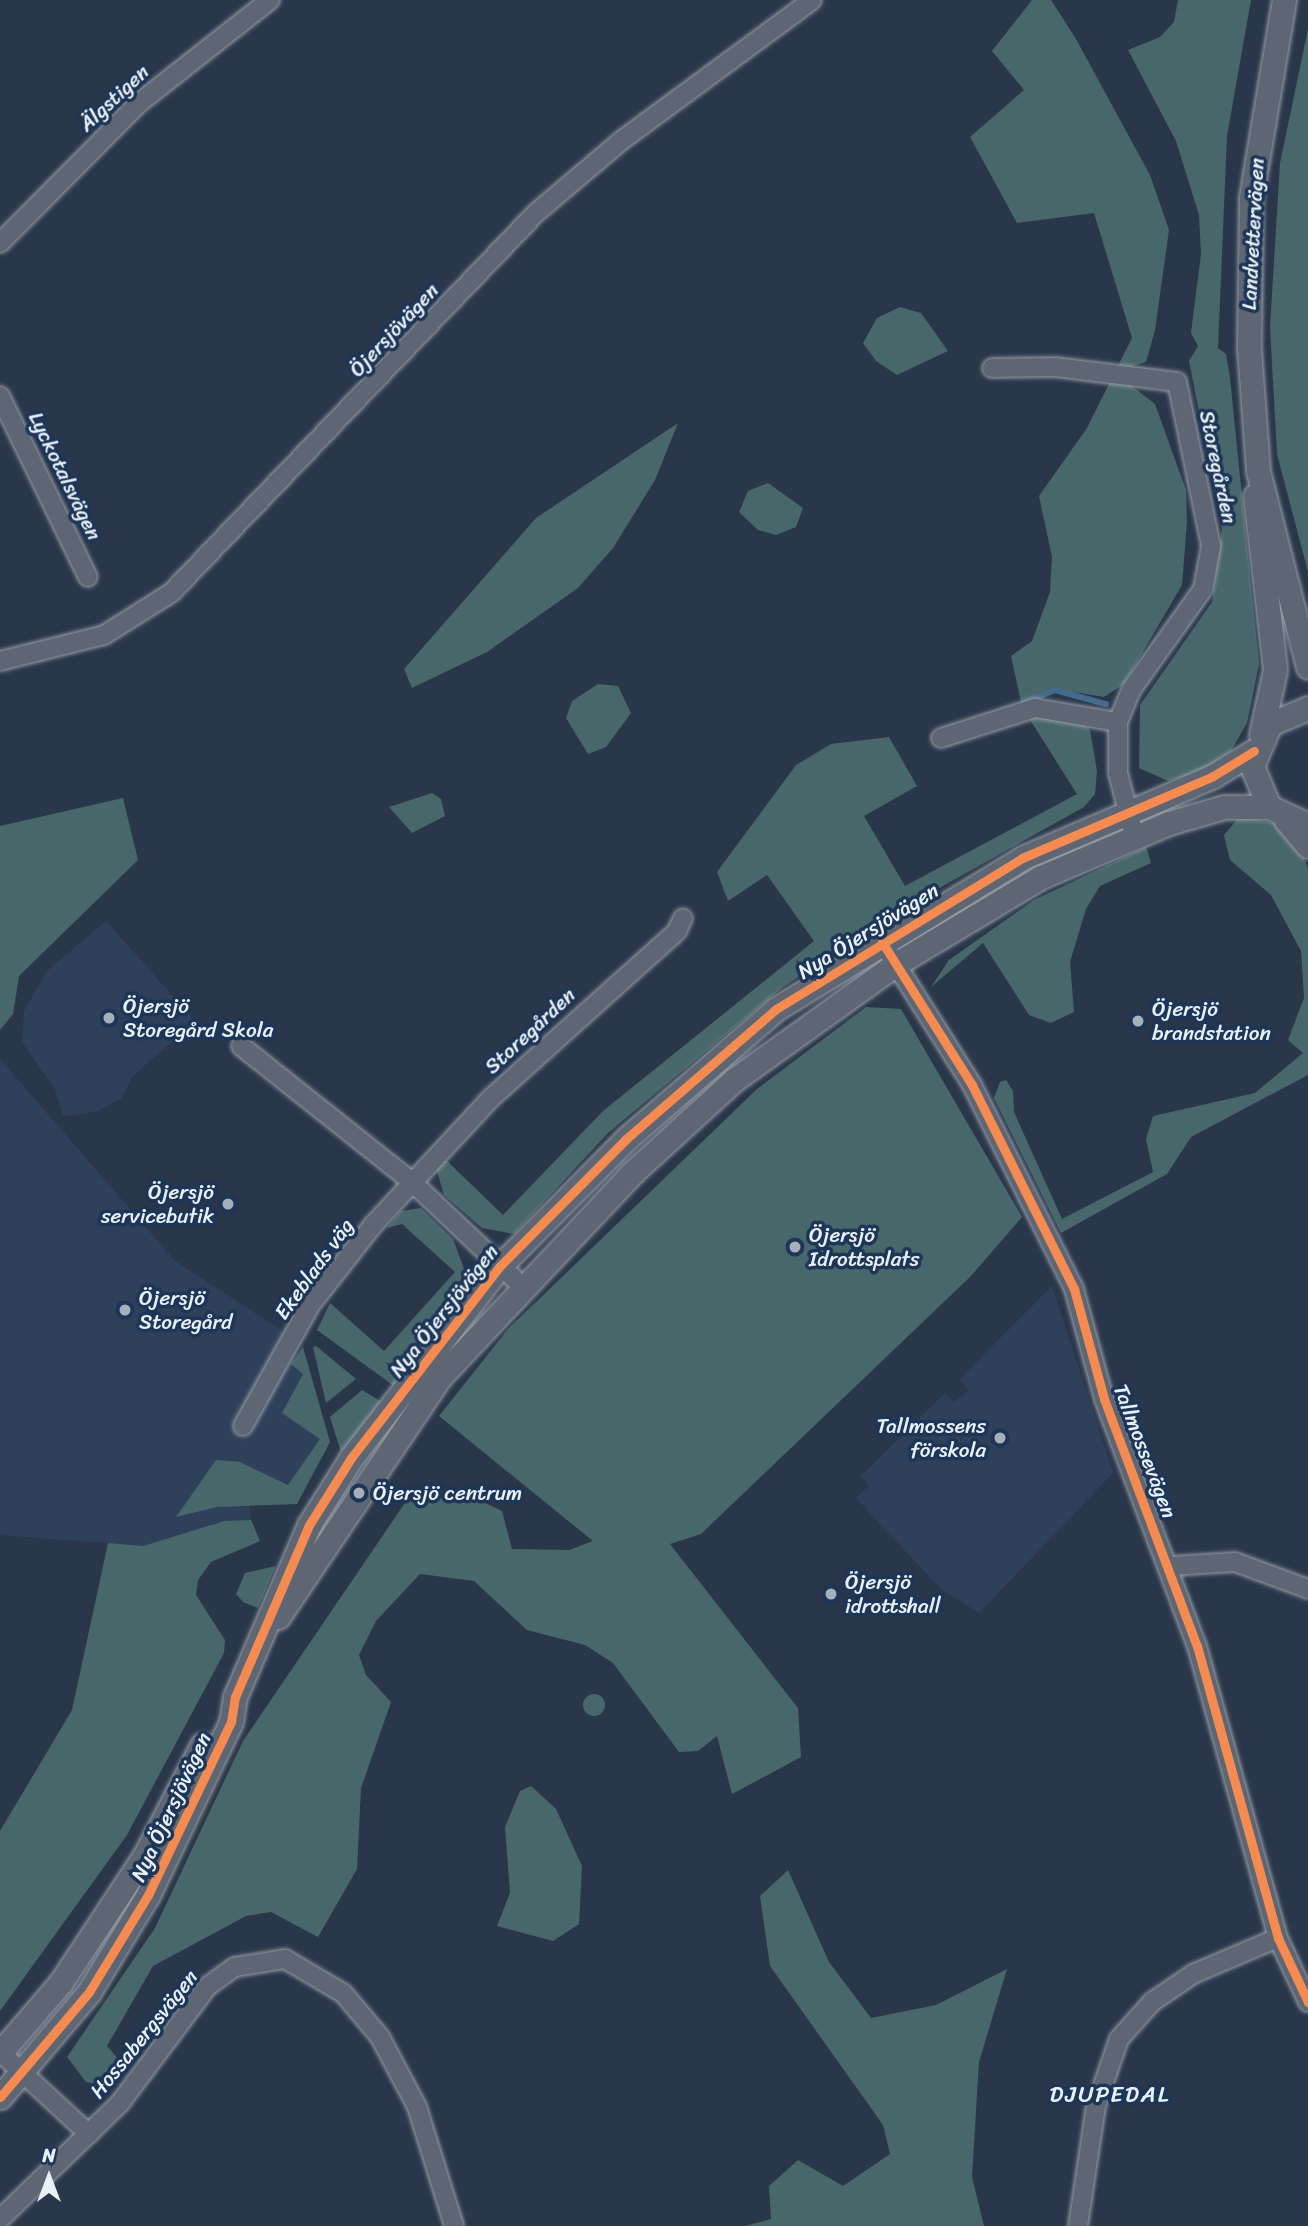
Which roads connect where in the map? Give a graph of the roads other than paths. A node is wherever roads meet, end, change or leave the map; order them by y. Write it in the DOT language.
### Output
graph roads {
  1 [pos="270,0"];
  2 [pos="812,0"];
  3 [pos="1283,0"];
  4 [pos="0,243"];
  5 [pos="992,368"];
  6 [pos="0,396"];
  7 [pos="1258,471"];
  8 [pos="88,577"];
  9 [pos="0,661"];
  10 [pos="1308,667"];
  11 [pos="1308,708"];
  12 [pos="1118,722"];
  13 [pos="941,738"];
  14 [pos="1258,743"];
  15 [pos="1124,810"];
  16 [pos="1288,817"];
  17 [pos="1134,835"];
  18 [pos="1308,846"];
  19 [pos="683,918"];
  20 [pos="882,942"];
  21 [pos="896,964"];
  22 [pos="241,1046"];
  23 [pos="412,1182"];
  24 [pos="500,1266"];
  25 [pos="522,1286"];
  26 [pos="243,1426"];
  27 [pos="1172,1566"];
  28 [pos="1308,1589"];
  29 [pos="266,1634"];
  30 [pos="235,1697"];
  31 [pos="1278,1938"];
  32 [pos="1308,2002"];
  33 [pos="0,2053"];
  34 [pos="22,2074"];
  35 [pos="0,2097"];
  36 [pos="89,2134"];
  37 [pos="0,2219"];
  38 [pos="454,2226"];
  39 [pos="1078,2226"];
  1 -- 4 [label="street, Älgstigen"];
  2 -- 9 [label="street, Öjersjövägen"];
  3 -- 7 [label="street, Landvettervägen"];
  5 -- 12 [label="street, Storegården"];
  6 -- 8 [label="street, Lyckotalsvägen"];
  7 -- 10 [label="street, Landvettervägen"];
  7 -- 14 [label="street, Landvettervägen"];
  11 -- 14 [label="street"];
  12 -- 13 [label="street"];
  12 -- 15 [label="street, Storegården"];
  14 -- 15 [label="street, Nya Öjersjövägen"];
  14 -- 16 [label="street, Landvettervägen"];
  15 -- 17 [label="street, Storegården"];
  15 -- 20 [label="street, Nya Öjersjövägen"];
  16 -- 17 [label="street, Nya Öjersjövägen"];
  16 -- 18 [label="street, Landvettervägen"];
  17 -- 21 [label="street, Nya Öjersjövägen"];
  19 -- 23 [label="street, Storegården"];
  20 -- 21 [label="street, Tallmossevägen"];
  20 -- 24 [label="street, Nya Öjersjövägen"];
  21 -- 25 [label="street, Nya Öjersjövägen"];
  21 -- 27 [label="street, Tallmossevägen"];
  22 -- 23 [label="street"];
  23 -- 24 [label="street"];
  23 -- 26 [label="street, Ekeblads väg"];
  24 -- 25 [label="street"];
  24 -- 29 [label="street, Nya Öjersjövägen"];
  25 -- 29 [label="street, Nya Öjersjövägen"];
  27 -- 28 [label="street"];
  27 -- 31 [label="street, Tallmossevägen"];
  29 -- 30 [label="street, Nya Öjersjövägen"];
  30 -- 33 [label="street, Nya Öjersjövägen"];
  30 -- 34 [label="street, Nya Öjersjövägen"];
  31 -- 32 [label="street, Tallmossevägen"];
  31 -- 39 [label="street"];
  33 -- 34 [label="street"];
  34 -- 35 [label="street, Nya Öjersjövägen"];
  34 -- 36 [label="street"];
  36 -- 37 [label="street, Hossabergsvägen"];
  36 -- 38 [label="street, Hossabergsvägen"];
}
